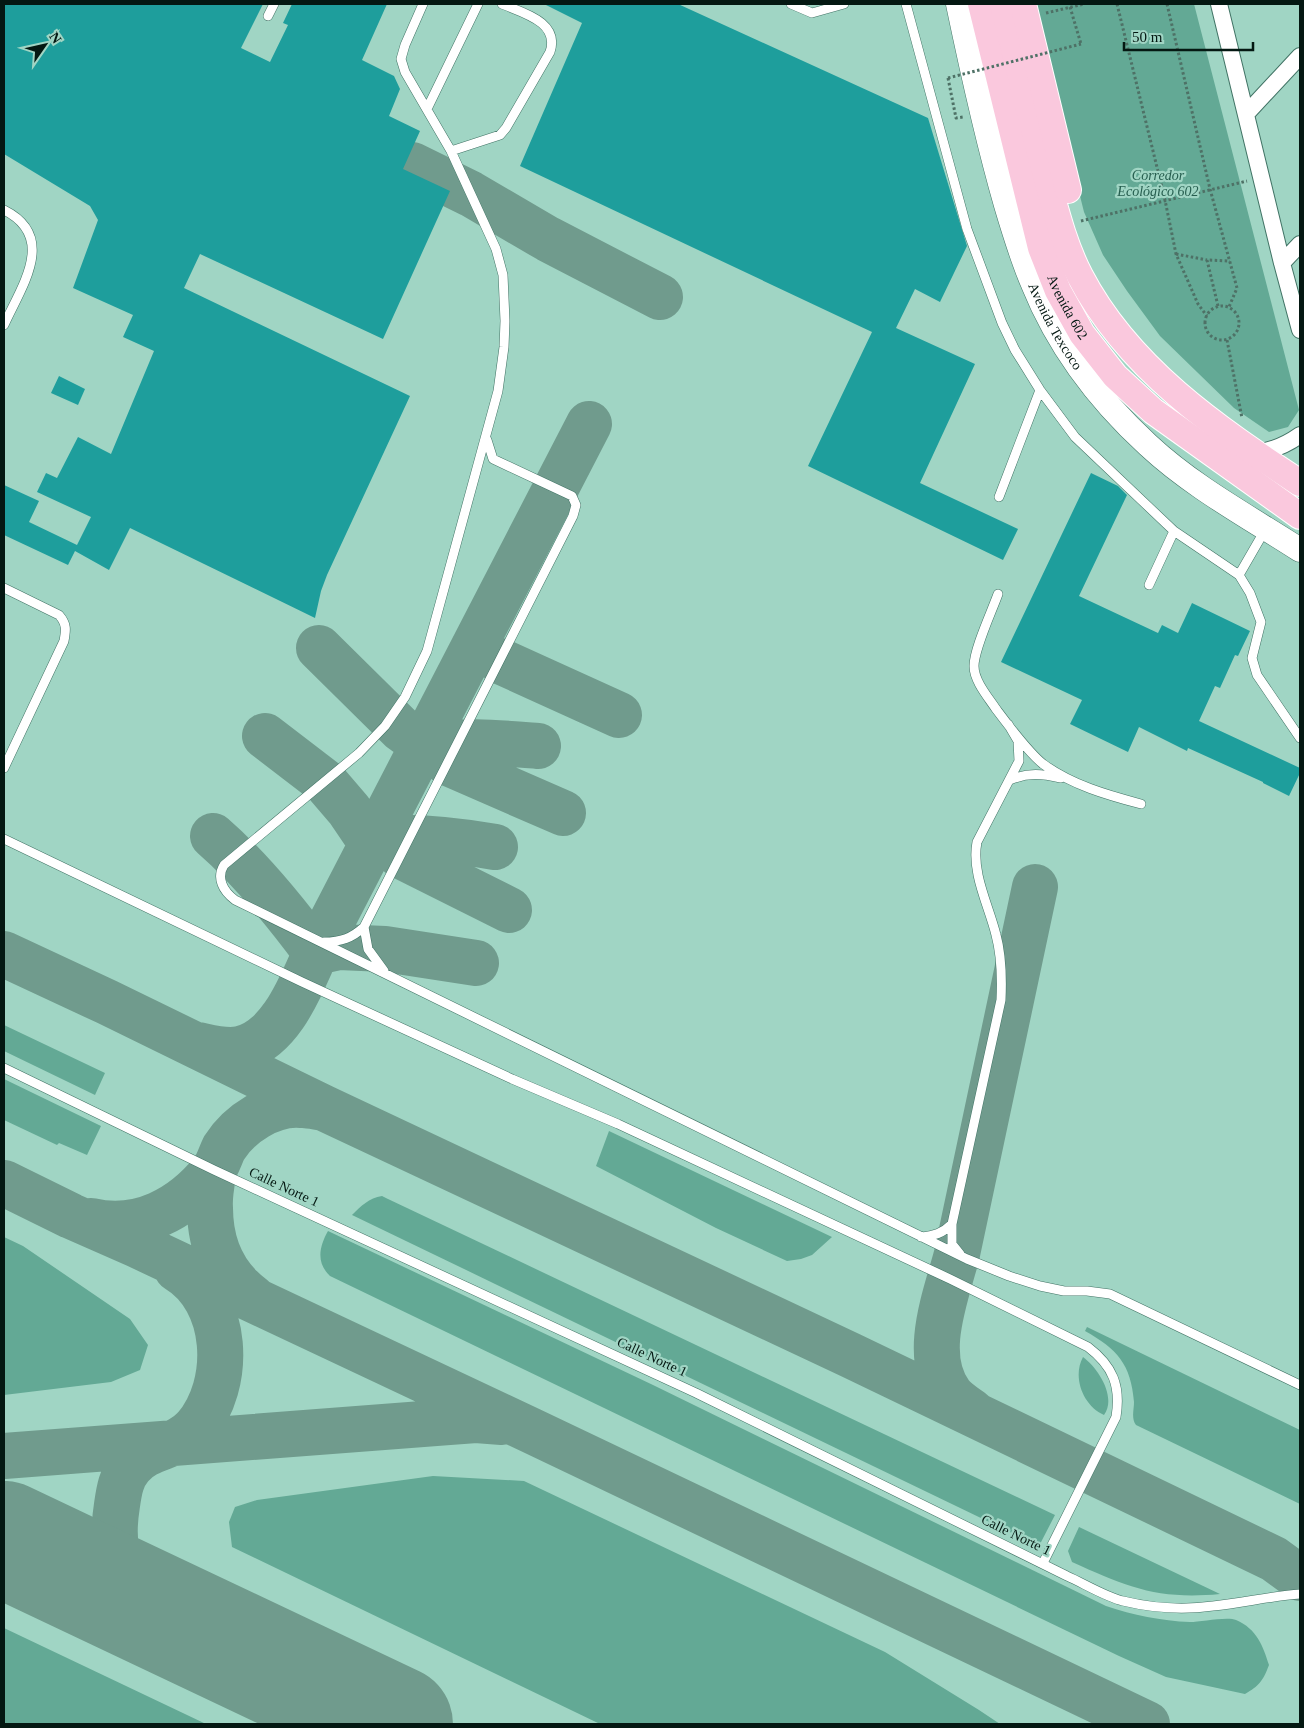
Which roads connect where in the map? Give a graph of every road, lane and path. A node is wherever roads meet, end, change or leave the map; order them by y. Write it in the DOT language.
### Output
graph roads {
  1 [pos="274,4"];
  2 [pos="423,4"];
  3 [pos="478,4"];
  4 [pos="502,4"];
  5 [pos="791,4"];
  6 [pos="844,4"];
  7 [pos="906,4"];
  8 [pos="958,4"];
  9 [pos="982,4"];
  10 [pos="1003,4"];
  11 [pos="1023,4"];
  12 [pos="1084,4"];
  13 [pos="1117,4"];
  14 [pos="1167,4"];
  15 [pos="1219,4"];
  16 [pos="268,16"];
  17 [pos="1300,56"];
  18 [pos="428,109"];
  19 [pos="1246,114"];
  20 [pos="956,118"];
  21 [pos="451,151"];
  22 [pos="1261,178"];
  23 [pos="1210,190"];
  24 [pos="1165,200"];
  25 [pos="4,210"];
  26 [pos="1075,223"];
  27 [pos="1300,244"];
  28 [pos="1176,254"];
  29 [pos="1207,260"];
  30 [pos="1230,261"];
  31 [pos="1282,263"];
  32 [pos="1081,277"];
  33 [pos="1218,306"];
  34 [pos="1229,307"];
  35 [pos="1207,316"];
  36 [pos="4,325"];
  37 [pos="1300,330"];
  38 [pos="1227,340"];
  39 [pos="1040,390"];
  40 [pos="1300,435"];
  41 [pos="486,437"];
  42 [pos="1252,450"];
  43 [pos="493,459"];
  44 [pos="477,470"];
  45 [pos="1300,483"];
  46 [pos="999,497"];
  47 [pos="1300,516"];
  48 [pos="1266,528"];
  49 [pos="1174,531"];
  50 [pos="1300,550"];
  51 [pos="1239,575"];
  52 [pos="1149,585"];
  53 [pos="4,588"];
  54 [pos="998,594"];
  55 [pos="1008,724"];
  56 [pos="1300,738"];
  57 [pos="4,768"];
  58 [pos="1068,779"];
  59 [pos="1010,780"];
  60 [pos="1141,804"];
  61 [pos="4,839"];
  62 [pos="364,927"];
  63 [pos="322,942"];
  64 [pos="386,974"];
  65 [pos="4,1068"];
  66 [pos="952,1224"];
  67 [pos="921,1237"];
  68 [pos="967,1259"];
  69 [pos="1300,1384"];
  70 [pos="1043,1563"];
  71 [pos="1300,1594"];
  1 -- 16 [label="lane"];
  2 -- 18 [label="lane"];
  3 -- 18 [label="lane"];
  4 -- 21 [label="lane"];
  5 -- 6 [label="lane"];
  7 -- 39 [label="lane"];
  8 -- 48 [label="main road, Avenida Texcoco"];
  9 -- 47 [label="main road, Avenida 602"];
  10 -- 32 [label="main road, Avenida 602"];
  11 -- 26 [label="main road, Avenida 602"];
  12 -- 20 [label="path, bridge"];
  13 -- 24 [label="path"];
  14 -- 23 [label="path"];
  15 -- 19 [label="street"];
  17 -- 19 [label="street"];
  18 -- 21 [label="lane"];
  19 -- 22 [label="street"];
  21 -- 41 [label="lane"];
  22 -- 23 [label="path"];
  22 -- 31 [label="street"];
  23 -- 24 [label="path"];
  23 -- 30 [label="path"];
  24 -- 26 [label="path"];
  24 -- 28 [label="path"];
  25 -- 36 [label="lane"];
  26 -- 32 [label="main road, Avenida 602"];
  27 -- 31 [label="street"];
  28 -- 29 [label="path"];
  28 -- 35 [label="path"];
  29 -- 30 [label="path"];
  29 -- 33 [label="path"];
  30 -- 34 [label="path"];
  31 -- 37 [label="street"];
  32 -- 42 [label="main road, Avenida 602"];
  33 -- 34 [label="path"];
  33 -- 35 [label="path"];
  34 -- 38 [label="path"];
  35 -- 38 [label="path"];
  38 -- 42 [label="path"];
  39 -- 46 [label="lane"];
  39 -- 49 [label="lane"];
  40 -- 42 [label="street"];
  41 -- 43 [label="lane"];
  41 -- 44 [label="lane"];
  42 -- 45 [label="main road, Avenida 602"];
  43 -- 44 [label="lane"];
  43 -- 62 [label="lane"];
  44 -- 63 [label="lane"];
  48 -- 50 [label="main road, Avenida Texcoco"];
  48 -- 51 [label="lane"];
  49 -- 51 [label="lane"];
  49 -- 52 [label="lane"];
  51 -- 56 [label="lane"];
  53 -- 57 [label="lane"];
  54 -- 55 [label="lane"];
  55 -- 58 [label="lane"];
  55 -- 59 [label="lane"];
  58 -- 59 [label="lane"];
  58 -- 60 [label="lane"];
  59 -- 66 [label="lane"];
  61 -- 70 [label="lane"];
  62 -- 63 [label="lane"];
  62 -- 64 [label="lane"];
  63 -- 64 [label="lane"];
  64 -- 67 [label="lane"];
  65 -- 70 [label="lane, Calle Norte 1"];
  66 -- 67 [label="lane"];
  66 -- 68 [label="lane"];
  67 -- 68 [label="lane"];
  68 -- 69 [label="lane"];
  70 -- 71 [label="lane, Calle Norte 1"];
}
